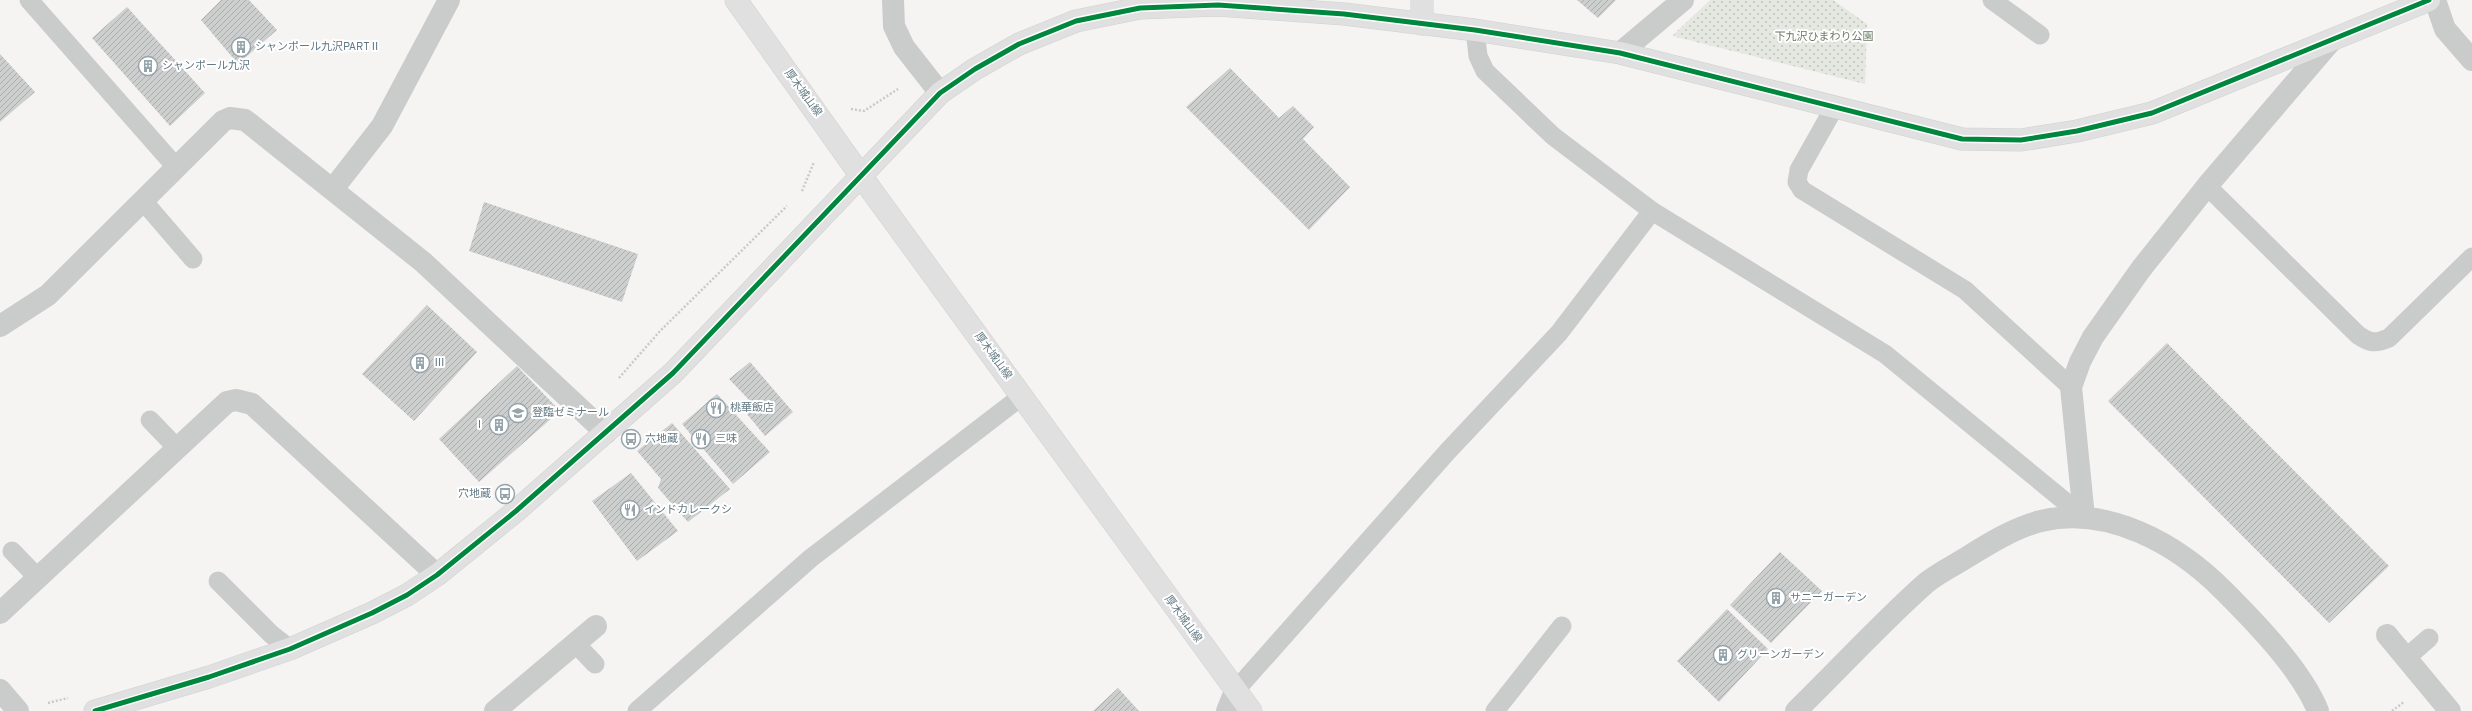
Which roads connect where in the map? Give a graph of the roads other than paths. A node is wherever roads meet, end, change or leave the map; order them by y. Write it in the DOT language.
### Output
graph roads {
  1 [pos="29,0"];
  2 [pos="449,0"];
  3 [pos="736,0"];
  4 [pos="893,0"];
  5 [pos="1422,0"];
  6 [pos="1683,0"];
  7 [pos="2428,0"];
  8 [pos="2435,0"];
  9 [pos="2002,3"];
  10 [pos="1254,4"];
  11 [pos="1422,24"];
  12 [pos="1475,30"];
  13 [pos="2040,35"];
  14 [pos="2331,41"];
  15 [pos="1620,53"];
  16 [pos="2472,60"];
  17 [pos="940,93"];
  18 [pos="1834,108"];
  19 [pos="176,167"];
  20 [pos="861,176"];
  21 [pos="2208,186"];
  22 [pos="333,189"];
  23 [pos="144,202"];
  24 [pos="1652,211"];
  25 [pos="2472,256"];
  26 [pos="193,259"];
  27 [pos="0,326"];
  28 [pos="2072,387"];
  29 [pos="1022,396"];
  30 [pos="150,420"];
  31 [pos="606,433"];
  32 [pos="177,448"];
  33 [pos="2084,517"];
  34 [pos="12,551"];
  35 [pos="437,575"];
  36 [pos="38,578"];
  37 [pos="218,581"];
  38 [pos="0,613"];
  39 [pos="596,626"];
  40 [pos="1562,626"];
  41 [pos="2387,635"];
  42 [pos="2429,638"];
  43 [pos="576,644"];
  44 [pos="290,649"];
  45 [pos="2406,658"];
  46 [pos="595,664"];
  47 [pos="0,690"];
  48 [pos="1235,691"];
  49 [pos="18,711"];
  50 [pos="95,711"];
  51 [pos="495,711"];
  52 [pos="637,711"];
  53 [pos="1227,711"];
  54 [pos="1251,711"];
  55 [pos="1494,711"];
  56 [pos="1796,711"];
  57 [pos="2318,711"];
  58 [pos="2450,711"];
  1 -- 19 [label="lane"];
  2 -- 22 [label="street"];
  3 -- 20 [label="street, 厚木城山線"];
  4 -- 17 [label="street"];
  5 -- 11 [label="street"];
  6 -- 15 [label="street"];
  7 -- 14 [label="street"];
  8 -- 16 [label="street"];
  9 -- 13 [label="lane"];
  10 -- 11 [label="street"];
  10 -- 17 [label="street"];
  11 -- 12 [label="street"];
  12 -- 15 [label="street"];
  12 -- 24 [label="lane"];
  14 -- 18 [label="street"];
  14 -- 21 [label="street"];
  15 -- 18 [label="street"];
  17 -- 20 [label="street"];
  18 -- 28 [label="lane"];
  19 -- 22 [label="street"];
  19 -- 23 [label="street"];
  20 -- 29 [label="street, 厚木城山線"];
  20 -- 31 [label="street"];
  21 -- 25 [label="lane"];
  21 -- 28 [label="street"];
  22 -- 31 [label="street"];
  23 -- 26 [label="lane"];
  23 -- 27 [label="street"];
  24 -- 33 [label="lane"];
  24 -- 48 [label="lane"];
  28 -- 33 [label="street"];
  29 -- 48 [label="street, 厚木城山線"];
  29 -- 52 [label="lane"];
  30 -- 32 [label="lane"];
  31 -- 35 [label="street"];
  32 -- 35 [label="street"];
  32 -- 36 [label="street"];
  33 -- 56 [label="street"];
  33 -- 57 [label="street"];
  34 -- 36 [label="lane"];
  35 -- 44 [label="street"];
  36 -- 38 [label="street"];
  37 -- 44 [label="lane"];
  39 -- 43 [label="street"];
  40 -- 55 [label="lane"];
  41 -- 45 [label="street"];
  42 -- 45 [label="lane"];
  43 -- 46 [label="lane"];
  43 -- 51 [label="street"];
  44 -- 50 [label="street"];
  45 -- 58 [label="street"];
  47 -- 49 [label="street"];
  48 -- 53 [label="street"];
  48 -- 54 [label="street, 厚木城山線"];
}
